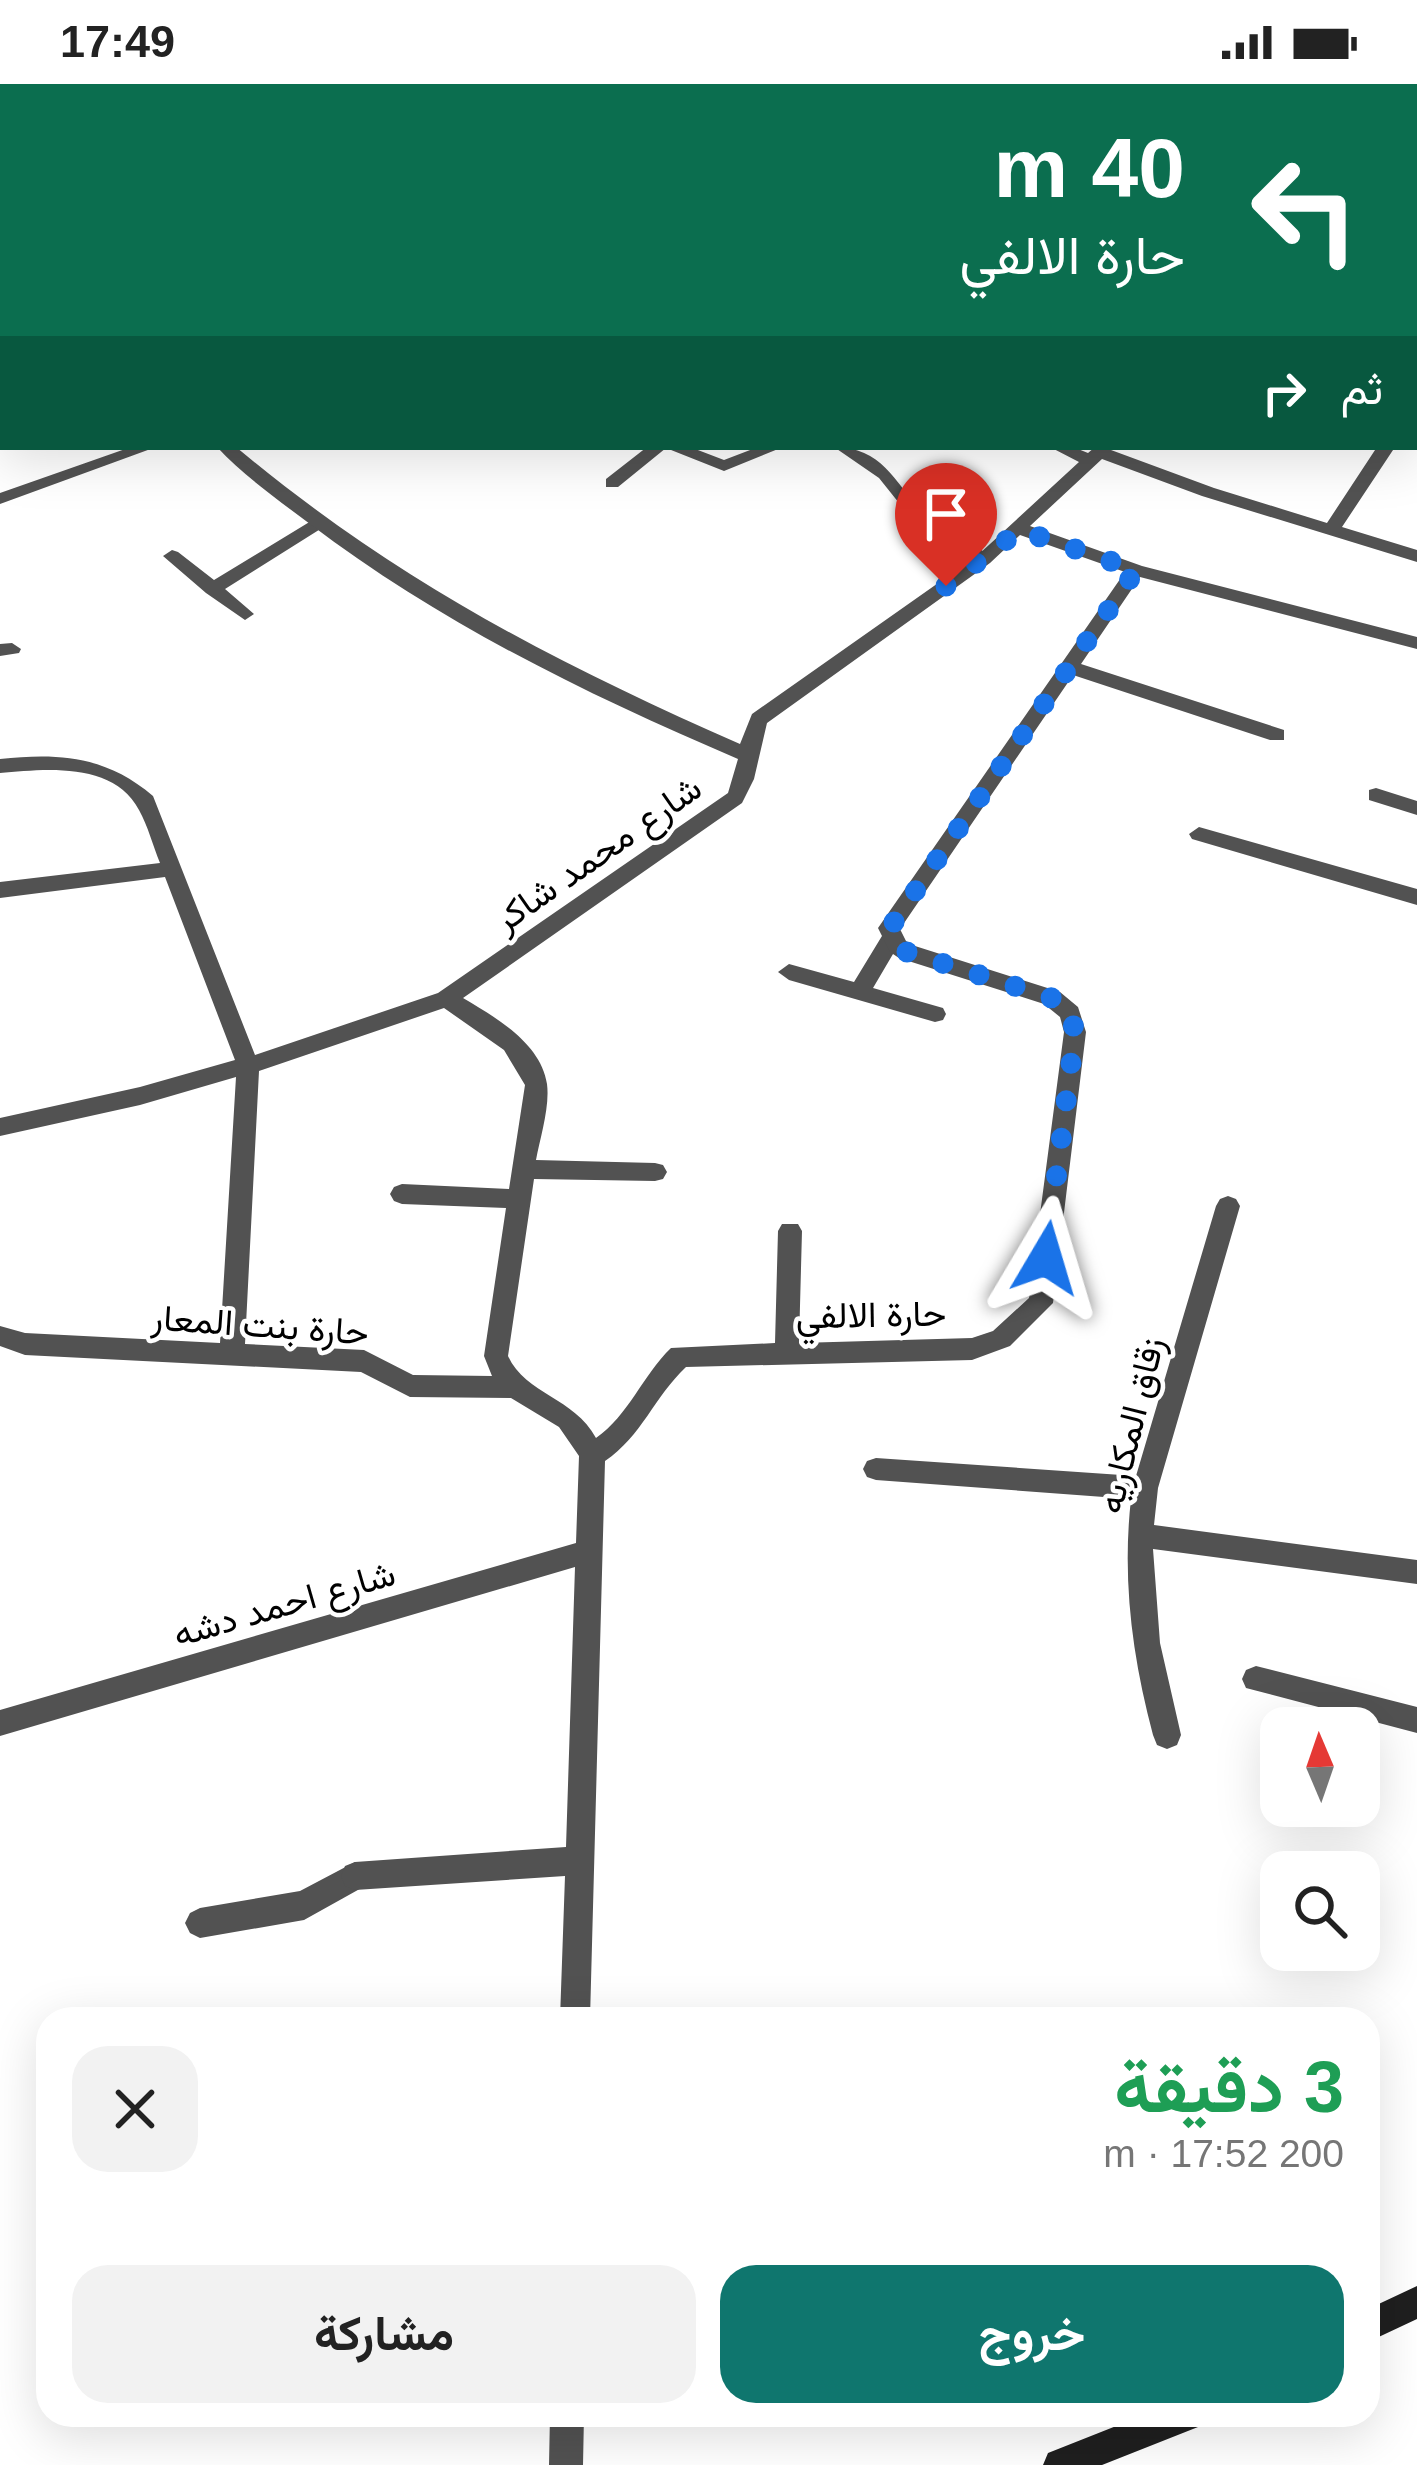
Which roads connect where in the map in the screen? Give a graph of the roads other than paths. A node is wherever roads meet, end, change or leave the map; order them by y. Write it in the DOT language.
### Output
graph roads {
  1 [pos="138,450"];
  2 [pos="230,450"];
  3 [pos="654,450"];
  4 [pos="682,450"];
  5 [pos="766,450"];
  6 [pos="848,450"];
  7 [pos="1384,450"];
  8 [pos="1099,453"];
  9 [pos="612,483"];
  10 [pos="0,498"];
  11 [pos="316,524"];
  12 [pos="1020,530"];
  13 [pos="1331,530"];
  14 [pos="172,556"];
  15 [pos="1417,556"];
  16 [pos="984,559"];
  17 [pos="1136,570"];
  18 [pos="212,589"];
  19 [pos="245,614"];
  20 [pos="1416,639"];
  21 [pos="1070,667"];
  22 [pos="1277,735"];
  23 [pos="744,754"];
  24 [pos="0,766"];
  25 [pos="1376,795"];
  26 [pos="1417,808"];
  27 [pos="1198,834"];
  28 [pos="173,869"];
  29 [pos="0,890"];
  30 [pos="1417,897"];
  31 [pos="892,937"];
  32 [pos="789,973"];
  33 [pos="859,992"];
  34 [pos="446,999"];
  35 [pos="934,1014"];
  36 [pos="248,1066"];
  37 [pos="0,1127"];
  38 [pos="524,1169"];
  39 [pos="656,1172"];
  40 [pos="402,1194"];
  41 [pos="519,1199"];
  42 [pos="1228,1206"];
  43 [pos="790,1231"];
  44 [pos="0,1336"];
  45 [pos="788,1351"];
  46 [pos="232,1355"];
  47 [pos="512,1387"];
  48 [pos="592,1455"];
  49 [pos="876,1469"];
  50 [pos="1145,1488"];
  51 [pos="1138,1535"];
  52 [pos="589,1551"];
  53 [pos="1417,1572"];
  54 [pos="1256,1679"];
  55 [pos="1417,1720"];
  56 [pos="0,1723"];
  57 [pos="1167,1735"];
  58 [pos="579,1861"];
  59 [pos="200,1923"];
  60 [pos="575,2007"];
  61 [pos="1417,2302"];
  62 [pos="1380,2320"];
  63 [pos="567,2427"];
  64 [pos="1156,2427"];
  65 [pos="566,2465"];
  66 [pos="1060,2465"];
  1 -- 10 [label="street"];
  2 -- 11 [label="street"];
  3 -- 9 [label="street"];
  4 -- 5 [label="street"];
  6 -- 16 [label="street"];
  7 -- 13 [label="street"];
  8 -- 12 [label="street, شارع محمد شاكر"];
  8 -- 13 [label="street"];
  11 -- 18 [label="street"];
  11 -- 23 [label="street"];
  12 -- 16 [label="street, شارع محمد شاكر"];
  12 -- 17 [label="street"];
  13 -- 15 [label="street"];
  14 -- 18 [label="street"];
  16 -- 23 [label="street, شارع محمد شاكر"];
  17 -- 20 [label="street"];
  17 -- 21 [label="street"];
  18 -- 19 [label="street"];
  21 -- 22 [label="street"];
  21 -- 31 [label="street"];
  23 -- 34 [label="street, شارع محمد شاكر"];
  24 -- 28 [label="street"];
  25 -- 26 [label="street"];
  27 -- 30 [label="street"];
  28 -- 29 [label="street"];
  28 -- 36 [label="street"];
  31 -- 33 [label="street"];
  31 -- 45 [label="street, حارة الالفي"];
  32 -- 33 [label="street"];
  33 -- 35 [label="street"];
  34 -- 36 [label="street, شارع محمد شاكر"];
  34 -- 38 [label="street"];
  36 -- 37 [label="street, شارع محمد شاكر"];
  36 -- 46 [label="street"];
  38 -- 39 [label="street"];
  38 -- 41 [label="street"];
  40 -- 41 [label="street"];
  41 -- 47 [label="street"];
  42 -- 50 [label="street, زقاق المكاريه"];
  43 -- 45 [label="street"];
  44 -- 46 [label="street, حارة بنت المعار"];
  45 -- 48 [label="street, حارة الالفي"];
  46 -- 47 [label="street, حارة بنت المعار"];
  47 -- 48 [label="street"];
  48 -- 52 [label="street"];
  49 -- 50 [label="street"];
  50 -- 51 [label="street, زقاق المكاريه"];
  51 -- 53 [label="street"];
  51 -- 57 [label="street, زقاق المكاريه"];
  52 -- 56 [label="street, شارع احمد دشه"];
  52 -- 58 [label="street"];
  54 -- 55 [label="street"];
  58 -- 59 [label="street"];
  58 -- 60 [label="street"];
  61 -- 62 [label="main road"];
  63 -- 65 [label="street"];
  64 -- 66 [label="main road"];
}
